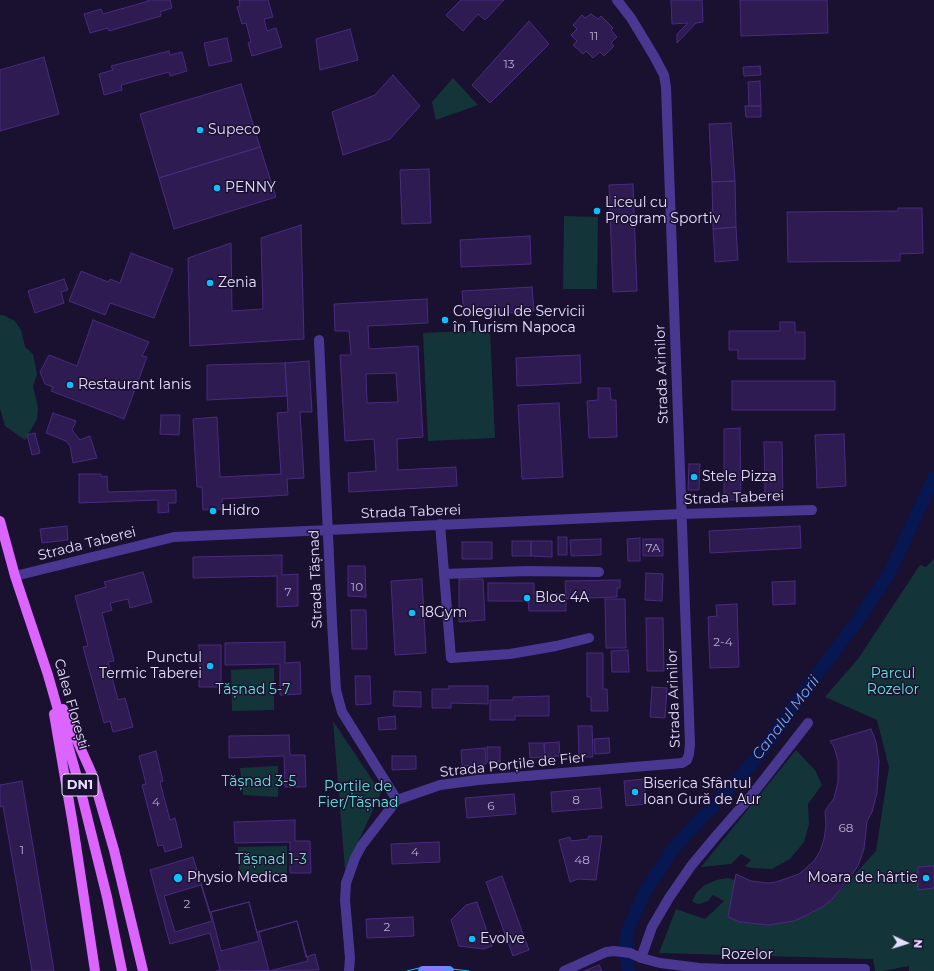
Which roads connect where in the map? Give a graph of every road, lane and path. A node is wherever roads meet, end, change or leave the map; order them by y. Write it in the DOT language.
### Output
graph roads {
  1 [pos="617,0"];
  2 [pos="319,340"];
  3 [pos="812,510"];
  4 [pos="681,514"];
  5 [pos="0,521"];
  6 [pos="440,524"];
  7 [pos="328,530"];
  8 [pos="599,572"];
  9 [pos="444,574"];
  10 [pos="15,576"];
  11 [pos="589,638"];
  12 [pos="48,675"];
  13 [pos="808,723"];
  14 [pos="687,760"];
  15 [pos="397,800"];
  16 [pos="350,958"];
  17 [pos="641,958"];
  18 [pos="865,969"];
  19 [pos="95,971"];
  20 [pos="122,971"];
  21 [pos="143,971"];
  22 [pos="349,971"];
  23 [pos="358,971"];
  24 [pos="423,971"];
  25 [pos="449,971"];
  26 [pos="564,971"];
  1 -- 4 [label="street, Strada Arinilor"];
  2 -- 7 [label="street, Strada Tășnad"];
  3 -- 4 [label="street, Strada Taberei"];
  4 -- 6 [label="street, Strada Taberei"];
  4 -- 14 [label="street, Strada Arinilor"];
  5 -- 10 [label="main road, Calea Florești / DN1"];
  6 -- 7 [label="street, Strada Taberei"];
  6 -- 9 [label="street"];
  7 -- 10 [label="street, Strada Taberei"];
  7 -- 15 [label="street, Strada Tășnad"];
  8 -- 9 [label="street"];
  9 -- 11 [label="street"];
  10 -- 12 [label="main road, Calea Florești / DN1"];
  12 -- 19 [label="main road"];
  12 -- 20 [label="main road, Calea Florești / DN1"];
  12 -- 21 [label="main road"];
  13 -- 17 [label="street"];
  14 -- 15 [label="street, Strada Porțile de Fier"];
  15 -- 16 [label="street"];
  16 -- 22 [label="street"];
  16 -- 23 [label="street"];
  17 -- 18 [label="street, Rozelor"];
  17 -- 26 [label="street, Rozelor"];
  24 -- 25 [label="main road"];
}
